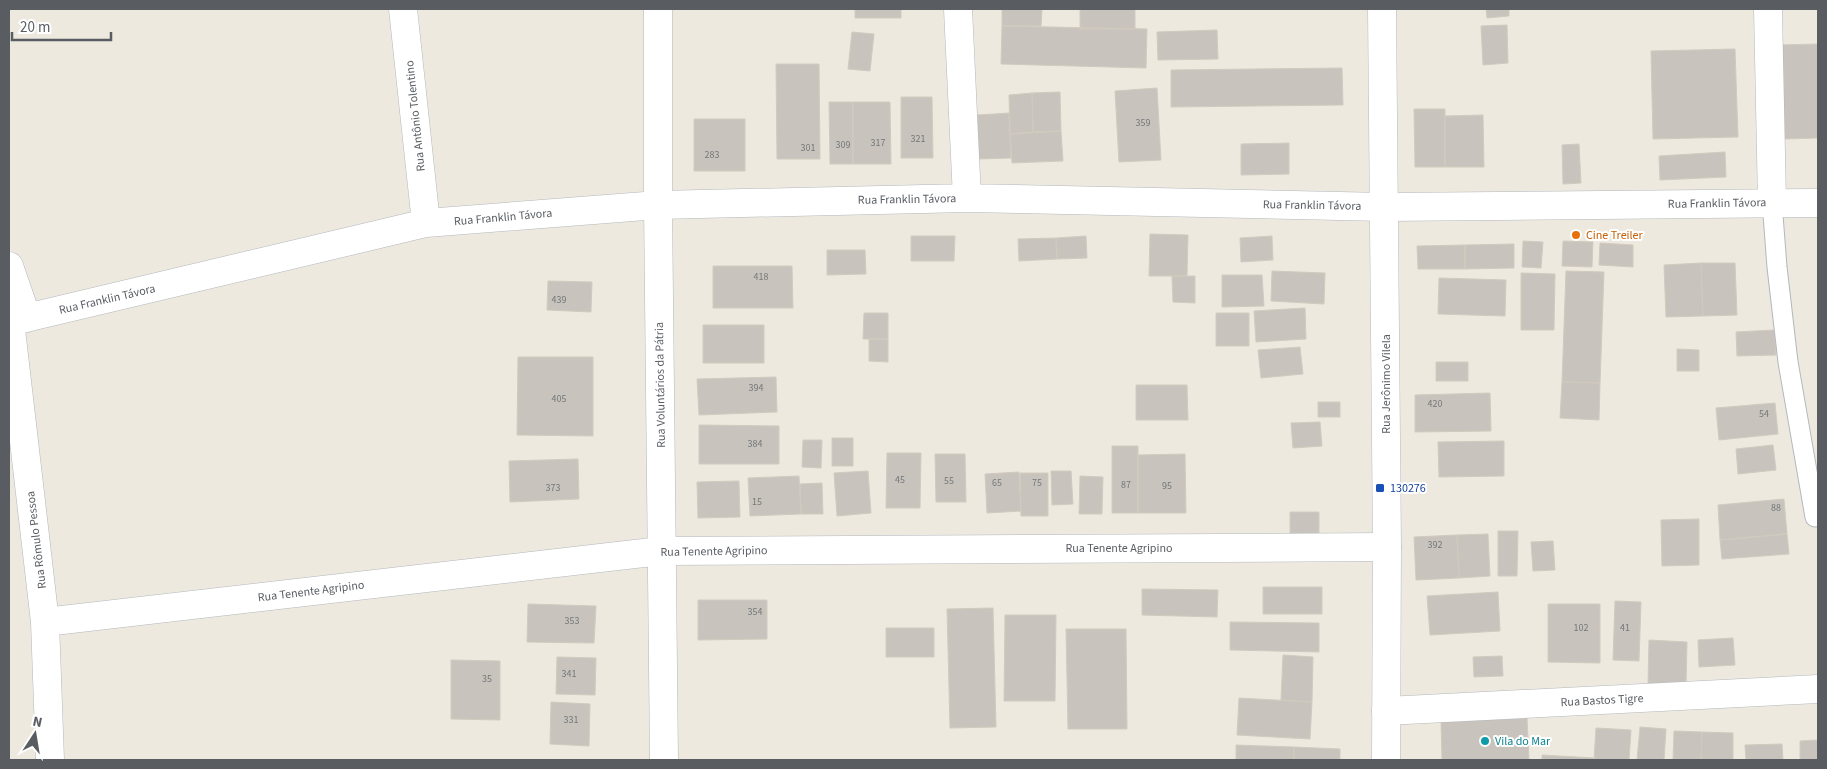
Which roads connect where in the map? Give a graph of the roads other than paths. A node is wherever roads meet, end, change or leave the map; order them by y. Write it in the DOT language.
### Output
graph roads {
  1 [pos="403,9"];
  2 [pos="658,9"];
  3 [pos="958,9"];
  4 [pos="1382,9"];
  5 [pos="1768,9"];
  6 [pos="967,198"];
  7 [pos="1772,202"];
  8 [pos="1818,202"];
  9 [pos="658,204"];
  10 [pos="1385,206"];
  11 [pos="426,223"];
  12 [pos="9,266"];
  13 [pos="15,321"];
  14 [pos="1816,517"];
  15 [pos="1387,547"];
  16 [pos="661,551"];
  17 [pos="45,622"];
  18 [pos="1818,689"];
  19 [pos="1386,711"];
  20 [pos="50,760"];
  21 [pos="664,760"];
  22 [pos="1386,760"];
  1 -- 11 [label="street, Rua Antônio Tolentino"];
  2 -- 9 [label="street, Rua Voluntários da Pátria"];
  3 -- 6 [label="street"];
  4 -- 10 [label="street, Rua Jerônimo Vilela"];
  5 -- 7 [label="street"];
  6 -- 9 [label="street, Rua Franklin Távora"];
  6 -- 10 [label="street, Rua Franklin Távora"];
  7 -- 8 [label="street, Rua Franklin Távora"];
  7 -- 10 [label="street, Rua Franklin Távora"];
  7 -- 14 [label="lane"];
  9 -- 11 [label="street, Rua Franklin Távora"];
  9 -- 16 [label="street, Rua Voluntários da Pátria"];
  10 -- 15 [label="street, Rua Jerônimo Vilela"];
  11 -- 13 [label="street, Rua Franklin Távora"];
  12 -- 13 [label="street, Rua Rômulo Pessoa"];
  13 -- 17 [label="street, Rua Rômulo Pessoa"];
  15 -- 16 [label="street, Rua Tenente Agripino"];
  15 -- 19 [label="street, Rua Jerônimo Vilela"];
  16 -- 17 [label="street, Rua Tenente Agripino"];
  16 -- 21 [label="street, Rua Voluntários da Pátria"];
  17 -- 20 [label="street, Rua Rômulo Pessoa"];
  18 -- 19 [label="street, Rua Bastos Tigre"];
  19 -- 22 [label="street, Rua Jerônimo Vilela"];
}
